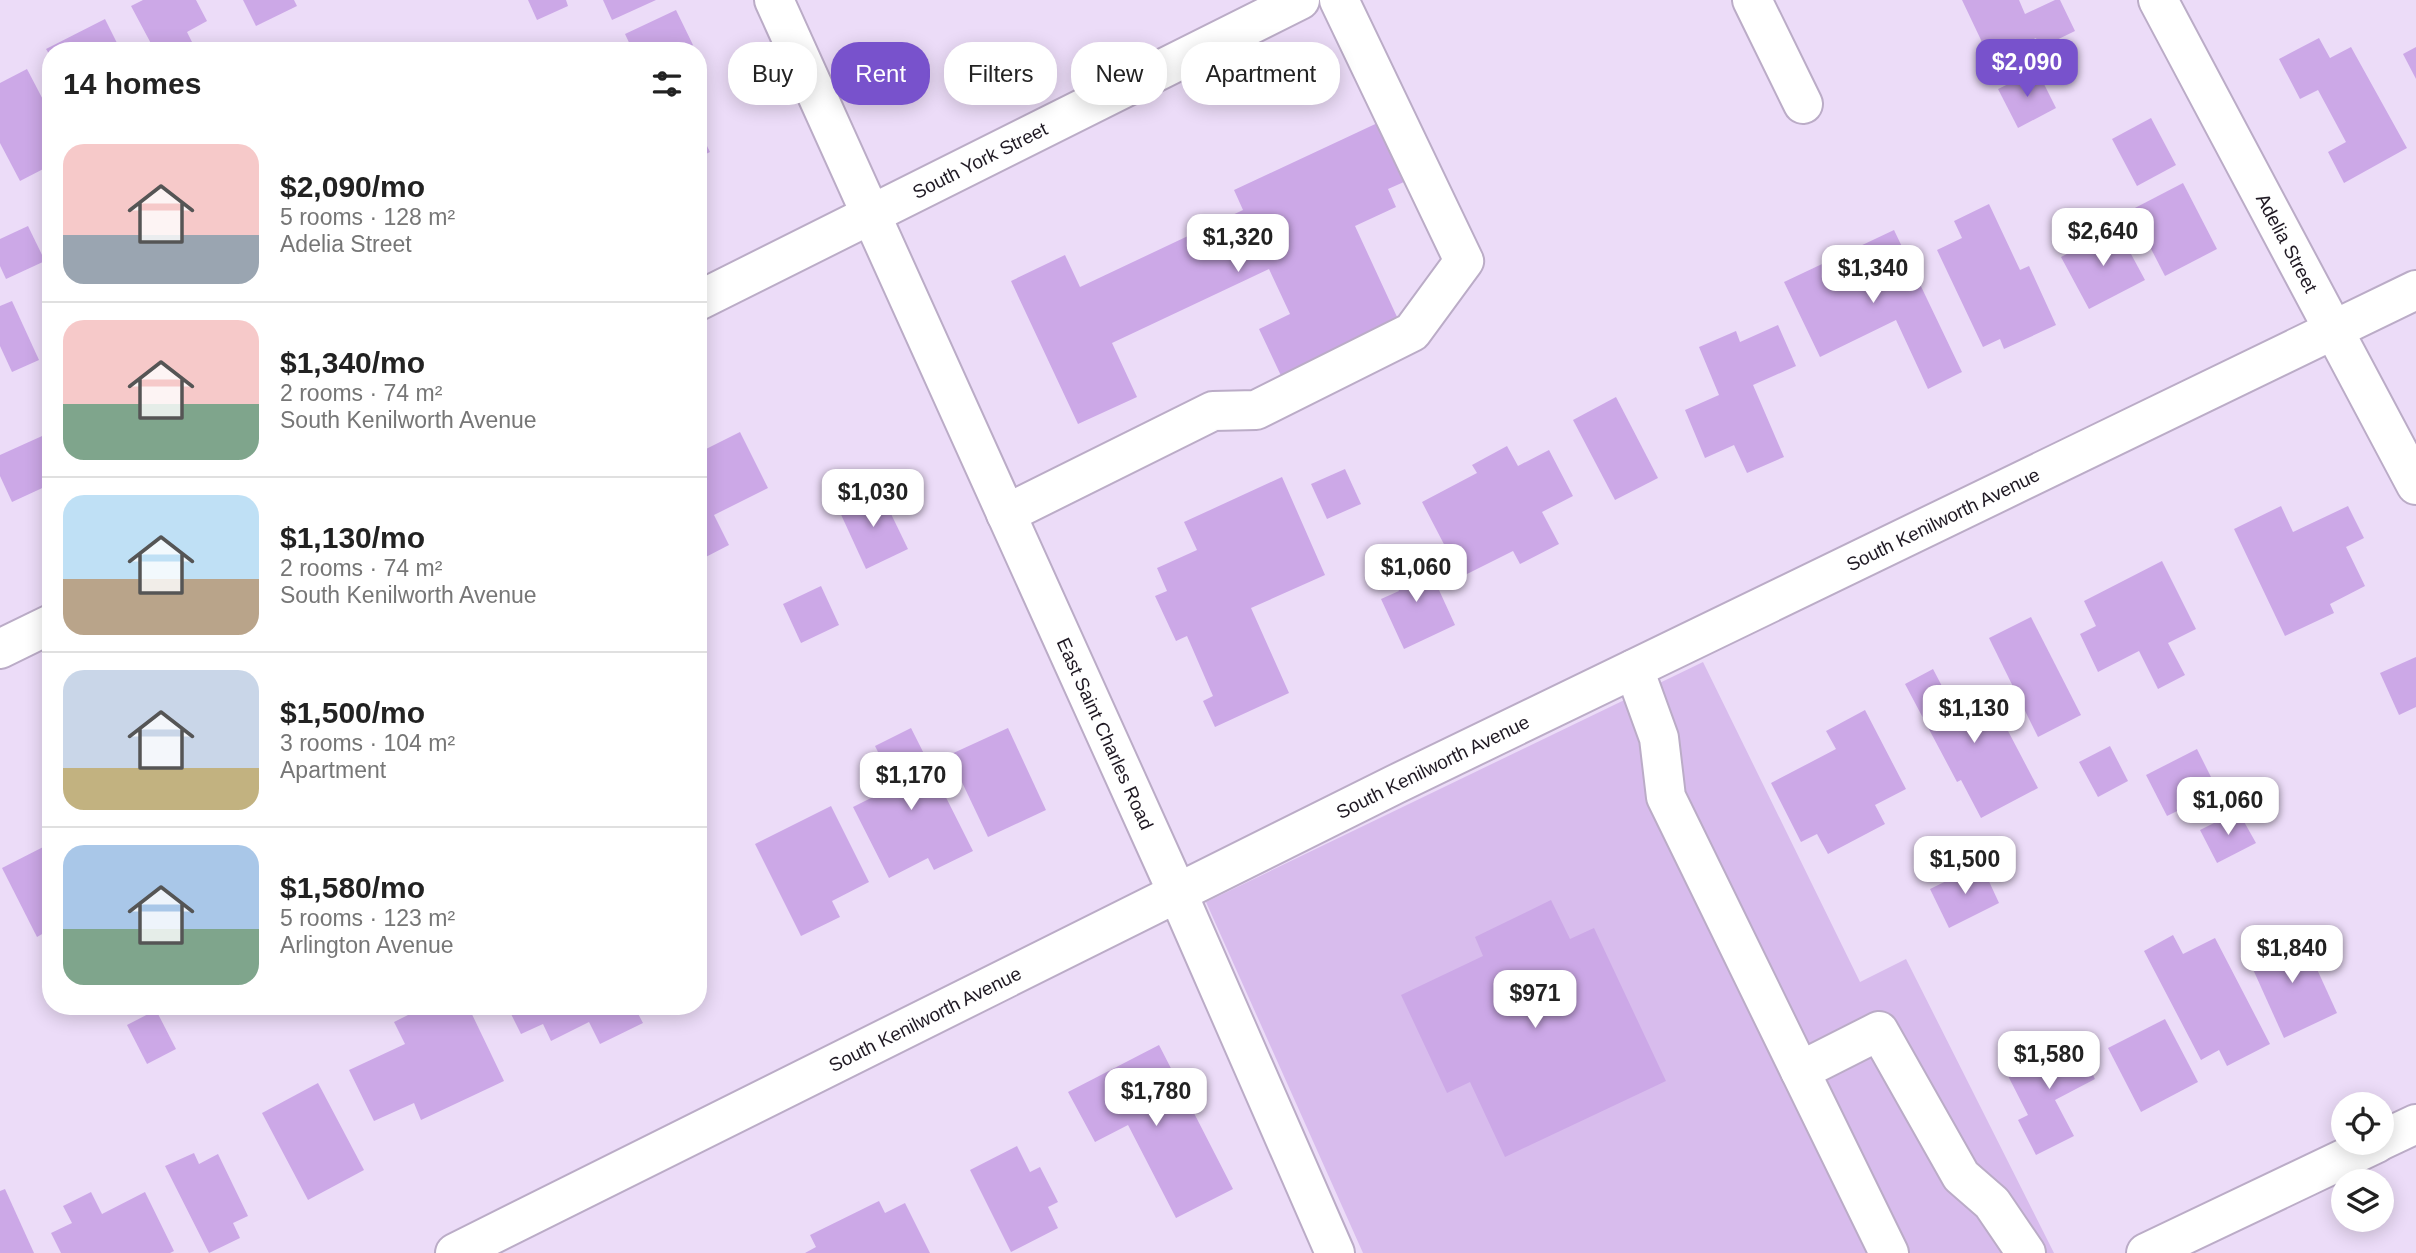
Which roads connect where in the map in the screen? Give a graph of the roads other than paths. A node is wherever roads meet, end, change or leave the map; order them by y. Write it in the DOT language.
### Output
graph roads {
  1 [pos="774,0"];
  2 [pos="1300,0"];
  3 [pos="1339,0"];
  4 [pos="1752,0"];
  5 [pos="2158,0"];
  6 [pos="1803,104"];
  7 [pos="870,216"];
  8 [pos="2416,290"];
  9 [pos="707,298"];
  10 [pos="2333,330"];
  11 [pos="2416,485"];
  12 [pos="1006,514"];
  13 [pos="42,628"];
  14 [pos="0,649"];
  15 [pos="1634,669"];
  16 [pos="1177,892"];
  17 [pos="1800,1071"];
  18 [pos="2416,1124"];
  19 [pos="2394,1134"];
  20 [pos="2352,1155"];
  21 [pos="455,1253"];
  22 [pos="1335,1253"];
  23 [pos="1889,1253"];
  24 [pos="2026,1253"];
  25 [pos="2146,1253"];
  1 -- 7 [label="street, East Saint Charles Road"];
  2 -- 7 [label="street, South York Street"];
  3 -- 12 [label="street"];
  4 -- 6 [label="street"];
  5 -- 10 [label="street, Adelia Street"];
  7 -- 9 [label="street, South York Street"];
  7 -- 12 [label="street, East Saint Charles Road"];
  8 -- 10 [label="street, South Kenilworth Avenue"];
  10 -- 11 [label="street, Adelia Street"];
  10 -- 15 [label="street, South Kenilworth Avenue"];
  12 -- 16 [label="street, East Saint Charles Road"];
  13 -- 14 [label="street"];
  15 -- 16 [label="street, South Kenilworth Avenue"];
  15 -- 17 [label="street"];
  16 -- 21 [label="street, South Kenilworth Avenue"];
  16 -- 22 [label="street, East Saint Charles Road"];
  17 -- 23 [label="street"];
  17 -- 24 [label="street"];
  18 -- 19 [label="street"];
  20 -- 25 [label="street"];
}
